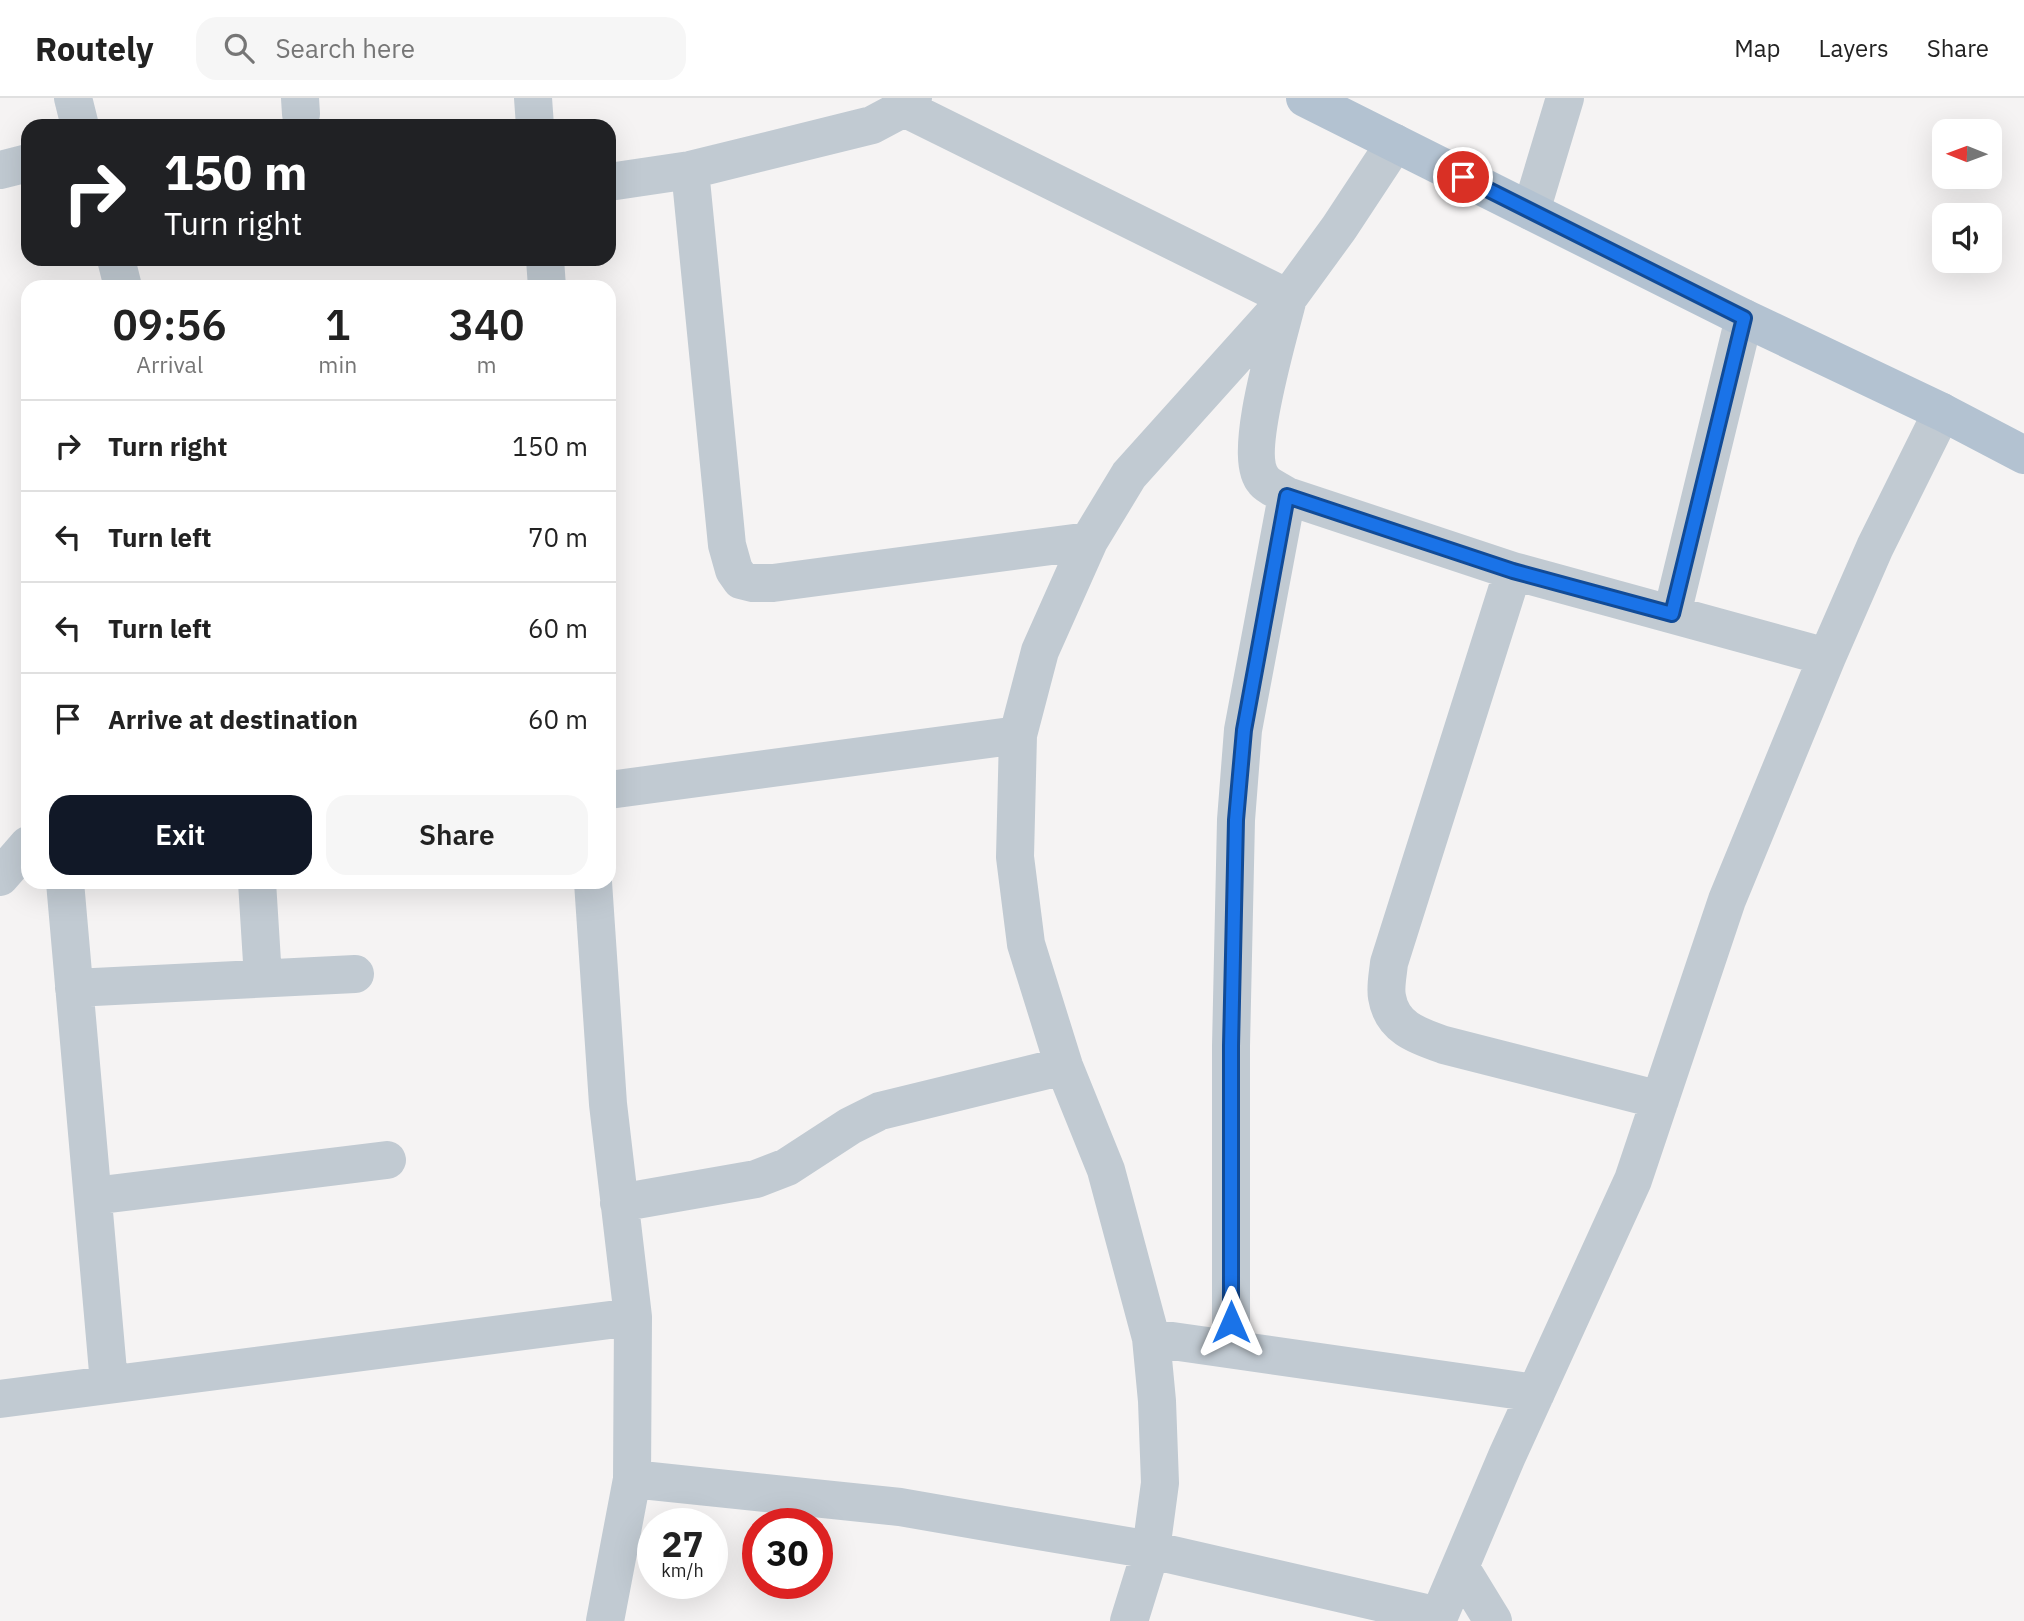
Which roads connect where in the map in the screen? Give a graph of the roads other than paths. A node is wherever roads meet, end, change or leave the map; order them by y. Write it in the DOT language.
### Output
graph roads {
  1 [pos="73,98"];
  2 [pos="533,98"];
  3 [pos="1305,98"];
  4 [pos="1565,98"];
  5 [pos="908,103"];
  6 [pos="78,119"];
  7 [pos="534,119"];
  8 [pos="1395,143"];
  9 [pos="21,165"];
  10 [pos="0,170"];
  11 [pos="690,170"];
  12 [pos="616,182"];
  13 [pos="1531,211"];
  14 [pos="1289,298"];
  15 [pos="1744,318"];
  16 [pos="1942,412"];
  17 [pos="2024,455"];
  18 [pos="1287,496"];
  19 [pos="1089,541"];
  20 [pos="1513,571"];
  21 [pos="1672,614"];
  22 [pos="1827,657"];
  23 [pos="1018,735"];
  24 [pos="616,789"];
  25 [pos="21,853"];
  26 [pos="0,877"];
  27 [pos="66,889"];
  28 [pos="257,889"];
  29 [pos="593,889"];
  30 [pos="355,974"];
  31 [pos="263,978"];
  32 [pos="74,988"];
  33 [pos="1064,1066"];
  34 [pos="1660,1101"];
  35 [pos="387,1160"];
  36 [pos="93,1196"];
  37 [pos="620,1203"];
  38 [pos="633,1317"];
  39 [pos="1151,1338"];
  40 [pos="1231,1349"];
  41 [pos="108,1383"];
  42 [pos="1536,1394"];
  43 [pos="0,1398"];
  44 [pos="632,1479"];
  45 [pos="1151,1550"];
  46 [pos="1460,1567"];
  47 [pos="1438,1619"];
  48 [pos="605,1621"];
  49 [pos="1129,1621"];
  50 [pos="1493,1621"];
  1 -- 6 [label="street"];
  2 -- 7 [label="street"];
  3 -- 8 [label="main road"];
  4 -- 13 [label="street"];
  5 -- 11 [label="street"];
  5 -- 14 [label="street"];
  8 -- 13 [label="main road"];
  8 -- 14 [label="street"];
  9 -- 10 [label="street"];
  11 -- 12 [label="street"];
  11 -- 19 [label="street"];
  13 -- 15 [label="main road"];
  14 -- 18 [label="street"];
  14 -- 19 [label="street"];
  15 -- 16 [label="main road"];
  15 -- 21 [label="street"];
  16 -- 17 [label="main road"];
  16 -- 22 [label="street"];
  18 -- 20 [label="street"];
  18 -- 40 [label="street"];
  19 -- 23 [label="street"];
  20 -- 21 [label="street"];
  20 -- 34 [label="street"];
  21 -- 22 [label="street"];
  22 -- 34 [label="street"];
  23 -- 24 [label="street"];
  23 -- 33 [label="street"];
  25 -- 26 [label="street"];
  27 -- 32 [label="street"];
  28 -- 31 [label="street"];
  29 -- 37 [label="street"];
  30 -- 31 [label="street"];
  31 -- 32 [label="street"];
  32 -- 36 [label="street"];
  33 -- 37 [label="street"];
  33 -- 39 [label="street"];
  34 -- 42 [label="street"];
  35 -- 36 [label="street"];
  36 -- 41 [label="street"];
  37 -- 38 [label="street"];
  38 -- 41 [label="street"];
  38 -- 44 [label="street"];
  39 -- 40 [label="street"];
  39 -- 45 [label="street"];
  40 -- 42 [label="street"];
  41 -- 43 [label="street"];
  42 -- 46 [label="street"];
  44 -- 45 [label="street"];
  44 -- 48 [label="street"];
  45 -- 47 [label="street"];
  45 -- 49 [label="street"];
  46 -- 47 [label="street"];
  46 -- 50 [label="street"];
}
